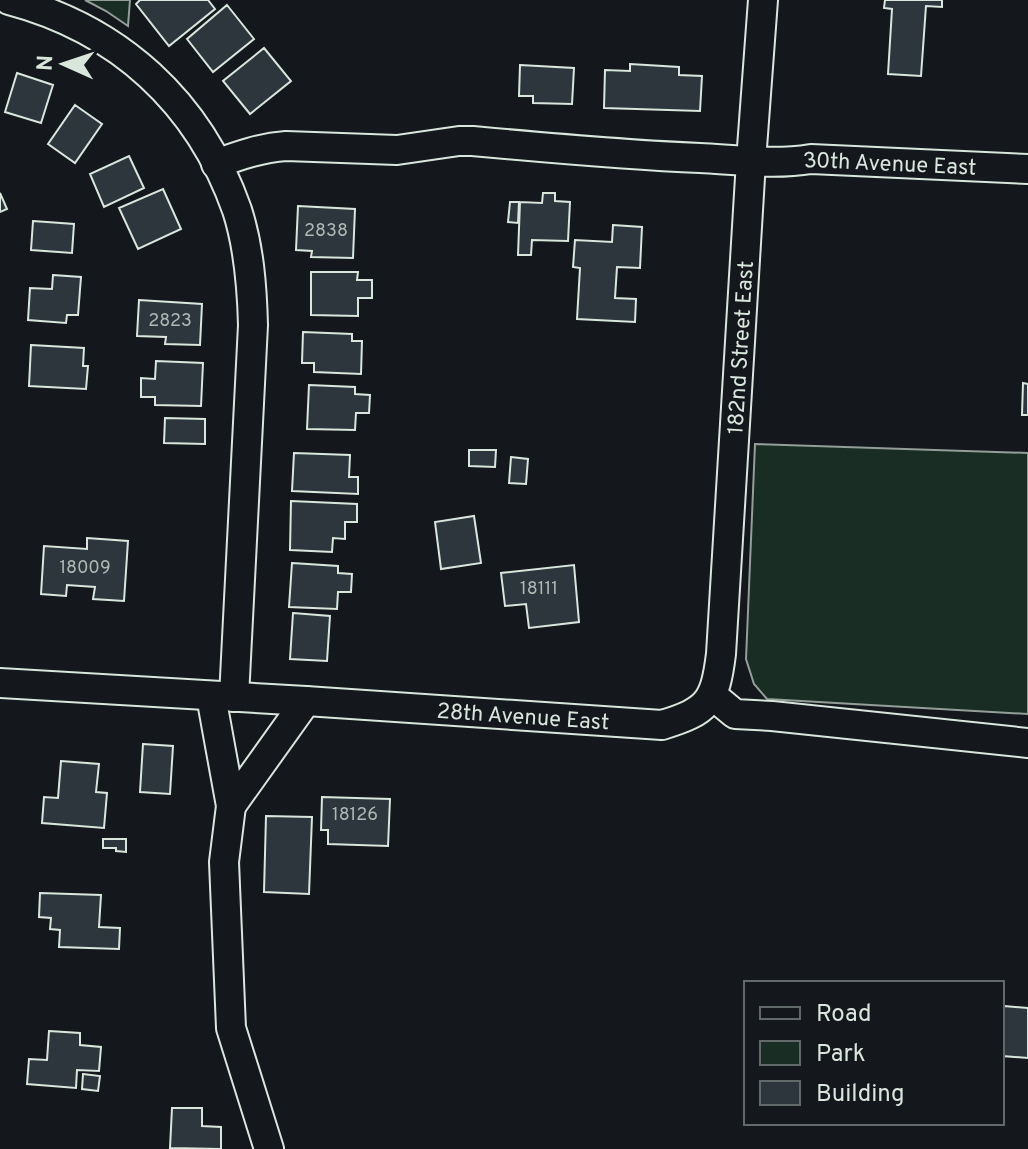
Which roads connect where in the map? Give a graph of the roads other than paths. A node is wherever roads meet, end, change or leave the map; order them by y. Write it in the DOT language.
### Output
graph roads {
  1 [pos="9,0"];
  2 [pos="763,0"];
  3 [pos="751,161"];
  4 [pos="216,164"];
  5 [pos="1028,169"];
  6 [pos="0,683"];
  7 [pos="712,695"];
  8 [pos="222,696"];
  9 [pos="306,701"];
  10 [pos="1028,743"];
  11 [pos="231,806"];
  12 [pos="269,1149"];
  1 -- 4 [label="street"];
  2 -- 3 [label="street, 182nd Street East"];
  3 -- 4 [label="street, 30th Avenue East"];
  3 -- 5 [label="street, 30th Avenue East"];
  3 -- 7 [label="street, 182nd Street East"];
  4 -- 8 [label="street"];
  6 -- 8 [label="street, 28th Avenue East"];
  7 -- 9 [label="street, 28th Avenue East"];
  7 -- 10 [label="street"];
  8 -- 9 [label="street, 28th Avenue East"];
  8 -- 11 [label="street"];
  9 -- 11 [label="street"];
  11 -- 12 [label="street"];
}
